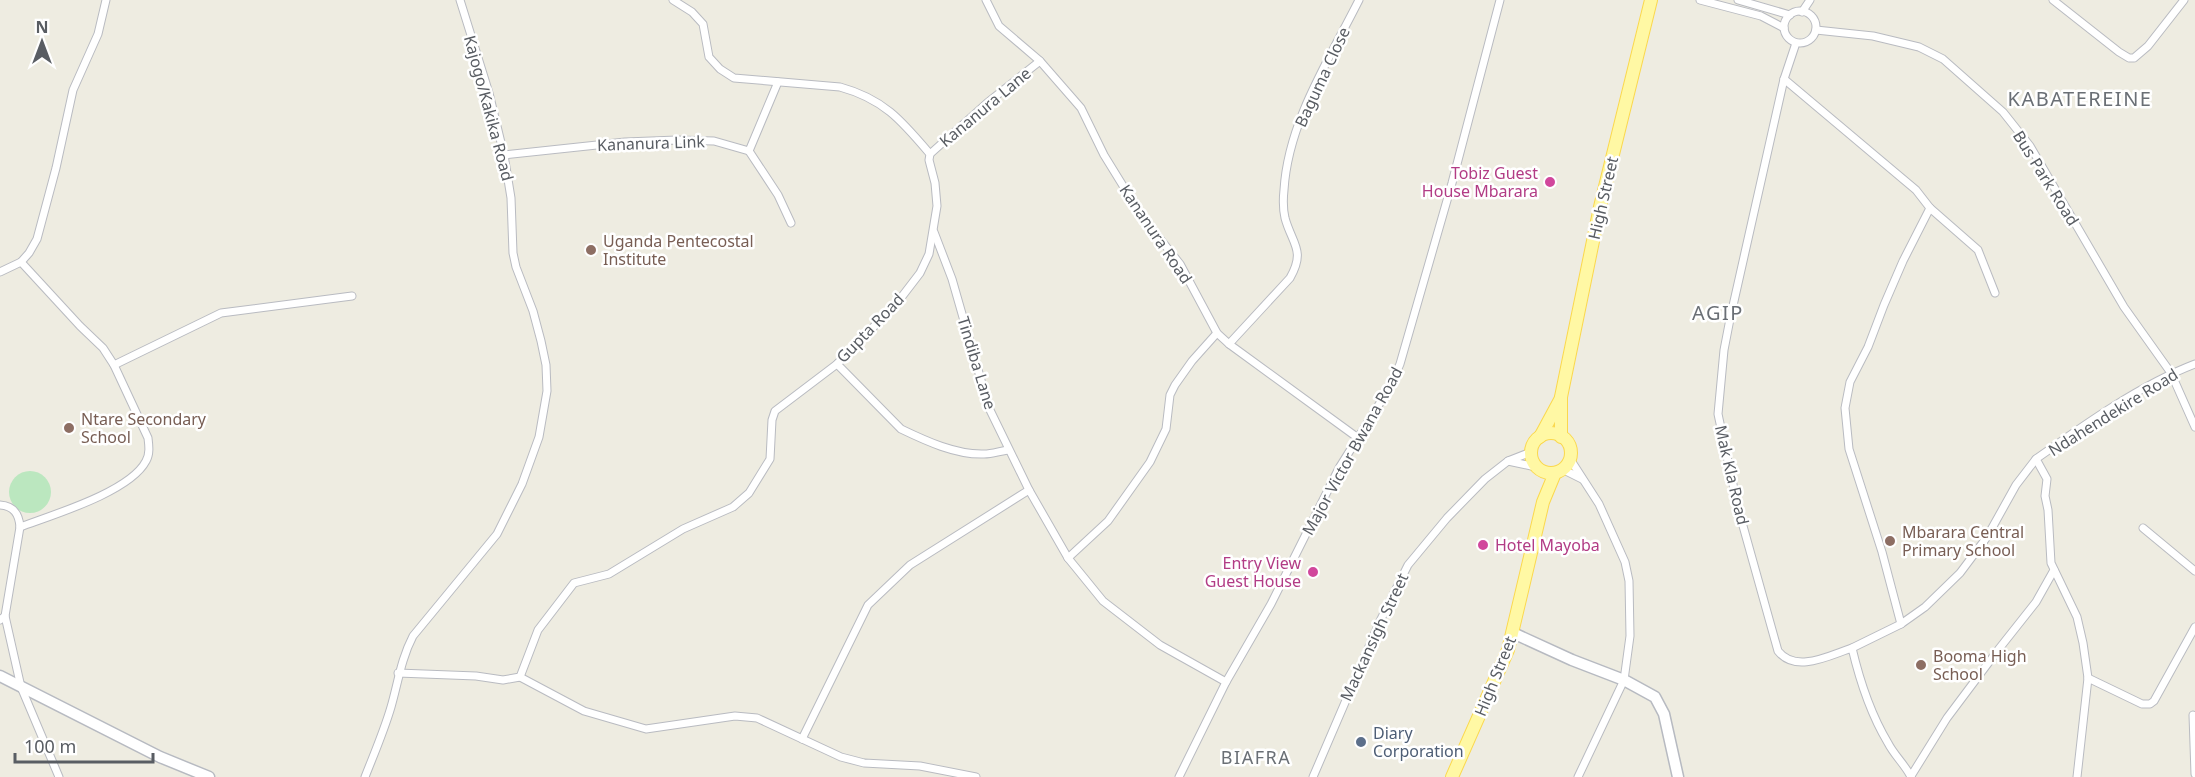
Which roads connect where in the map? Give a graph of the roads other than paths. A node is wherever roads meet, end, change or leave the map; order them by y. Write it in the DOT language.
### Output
graph roads {
  1 [pos="106,0"];
  2 [pos="460,0"];
  3 [pos="673,0"];
  4 [pos="986,0"];
  5 [pos="1359,0"];
  6 [pos="1500,0"];
  7 [pos="1651,0"];
  8 [pos="1700,0"];
  9 [pos="1738,0"];
  10 [pos="1810,0"];
  11 [pos="2054,0"];
  12 [pos="2184,0"];
  13 [pos="1802,12"];
  14 [pos="1790,15"];
  15 [pos="1784,28"];
  16 [pos="1816,30"];
  17 [pos="1796,43"];
  18 [pos="1040,61"];
  19 [pos="1784,79"];
  20 [pos="778,82"];
  21 [pos="749,151"];
  22 [pos="930,154"];
  23 [pos="504,155"];
  24 [pos="1930,208"];
  25 [pos="791,223"];
  26 [pos="934,232"];
  27 [pos="21,262"];
  28 [pos="0,272"];
  29 [pos="1995,293"];
  30 [pos="352,296"];
  31 [pos="1217,333"];
  32 [pos="1229,344"];
  33 [pos="837,364"];
  34 [pos="2195,364"];
  35 [pos="114,365"];
  36 [pos="2171,373"];
  37 [pos="1561,396"];
  38 [pos="2195,427"];
  39 [pos="1540,437"];
  40 [pos="1562,437"];
  41 [pos="1358,438"];
  42 [pos="1008,450"];
  43 [pos="1531,452"];
  44 [pos="1570,459"];
  45 [pos="2036,459"];
  46 [pos="1508,461"];
  47 [pos="1538,468"];
  48 [pos="1559,471"];
  49 [pos="1582,479"];
  50 [pos="1029,490"];
  51 [pos="1543,502"];
  52 [pos="0,504"];
  53 [pos="20,527"];
  54 [pos="2144,528"];
  55 [pos="1068,558"];
  56 [pos="2054,570"];
  57 [pos="2195,571"];
  58 [pos="3,618"];
  59 [pos="1901,624"];
  60 [pos="2195,627"];
  61 [pos="1513,633"];
  62 [pos="1852,648"];
  63 [pos="398,673"];
  64 [pos="0,676"];
  65 [pos="520,677"];
  66 [pos="2088,678"];
  67 [pos="1624,680"];
  68 [pos="1226,682"];
  69 [pos="21,687"];
  70 [pos="2193,715"];
  71 [pos="802,739"];
  72 [pos="2195,774"];
  73 [pos="58,777"];
  74 [pos="209,777"];
  75 [pos="365,777"];
  76 [pos="976,777"];
  77 [pos="1179,777"];
  78 [pos="1313,777"];
  79 [pos="1452,777"];
  80 [pos="1578,777"];
  81 [pos="1678,777"];
  82 [pos="1911,777"];
  83 [pos="2077,777"];
  1 -- 27 [label="street"];
  2 -- 23 [label="street, Kajogo/Kakika Road"];
  3 -- 20 [label="street"];
  4 -- 18 [label="street, Kananura Road"];
  5 -- 32 [label="street, Baguma Close"];
  6 -- 41 [label="street, Major Victor Bwana Road"];
  7 -- 37 [label="main road, High Street"];
  8 -- 15 [label="street"];
  9 -- 14 [label="street"];
  10 -- 13 [label="street"];
  11 -- 12 [label="street"];
  13 -- 14 [label="street"];
  13 -- 16 [label="street"];
  14 -- 15 [label="street"];
  15 -- 17 [label="street"];
  16 -- 17 [label="street"];
  16 -- 36 [label="street, Bus Park Road"];
  17 -- 19 [label="street, Mak Kla Road"];
  18 -- 22 [label="street, Kananura Lane"];
  18 -- 31 [label="street, Kananura Road"];
  19 -- 24 [label="street"];
  19 -- 62 [label="street, Mak Kla Road"];
  20 -- 21 [label="street"];
  20 -- 22 [label="street"];
  21 -- 23 [label="street, Kananura Link"];
  21 -- 25 [label="street"];
  22 -- 26 [label="street, Gupta Road"];
  23 -- 63 [label="street, Kajogo/Kakika Road"];
  24 -- 29 [label="street"];
  24 -- 59 [label="street"];
  26 -- 33 [label="street, Gupta Road"];
  26 -- 42 [label="street, Tindiba Lane"];
  27 -- 28 [label="street"];
  27 -- 35 [label="street"];
  30 -- 35 [label="street"];
  31 -- 32 [label="street, Kananura Road"];
  31 -- 55 [label="street"];
  32 -- 41 [label="street, Kananura Road"];
  33 -- 42 [label="street"];
  33 -- 65 [label="street, Gupta Road"];
  34 -- 36 [label="street, Ndahendekire Road"];
  35 -- 53 [label="street"];
  36 -- 38 [label="street, Bus Park Road"];
  36 -- 45 [label="street, Ndahendekire Road"];
  37 -- 39 [label="main road, High Street"];
  37 -- 40 [label="main road, High Street"];
  39 -- 40 [label="main road"];
  39 -- 43 [label="main road"];
  40 -- 44 [label="main road"];
  41 -- 68 [label="street, Major Victor Bwana Road"];
  42 -- 50 [label="street, Tindiba Lane"];
  43 -- 46 [label="street, Mackansigh Street"];
  43 -- 47 [label="main road"];
  44 -- 48 [label="main road"];
  44 -- 49 [label="street"];
  45 -- 56 [label="street, Ndahendekire Road"];
  45 -- 59 [label="street, Mak Kla Road"];
  46 -- 47 [label="street"];
  46 -- 78 [label="street, Mackansigh Street"];
  47 -- 48 [label="main road"];
  47 -- 51 [label="main road, High Street"];
  48 -- 49 [label="street"];
  48 -- 51 [label="main road, High Street"];
  49 -- 67 [label="street"];
  50 -- 55 [label="street, Tindiba Lane"];
  50 -- 71 [label="street"];
  51 -- 61 [label="main road, High Street"];
  52 -- 53 [label="street"];
  53 -- 58 [label="street"];
  54 -- 57 [label="street"];
  55 -- 68 [label="street, Tindiba Lane"];
  56 -- 66 [label="street, Ndahendekire Road"];
  56 -- 82 [label="street"];
  58 -- 69 [label="street"];
  59 -- 62 [label="street, Mak Kla Road"];
  60 -- 66 [label="street"];
  61 -- 67 [label="main road"];
  61 -- 79 [label="main road, High Street"];
  62 -- 82 [label="street"];
  63 -- 65 [label="street"];
  63 -- 75 [label="street, Kajogo/Kakika Road"];
  64 -- 69 [label="main road"];
  65 -- 71 [label="street"];
  66 -- 83 [label="street, Ndahendekire Road"];
  67 -- 80 [label="street"];
  67 -- 81 [label="main road"];
  68 -- 77 [label="street, Major Victor Bwana Road"];
  69 -- 73 [label="street"];
  69 -- 74 [label="main road"];
  70 -- 72 [label="street"];
  71 -- 76 [label="street"];
}
